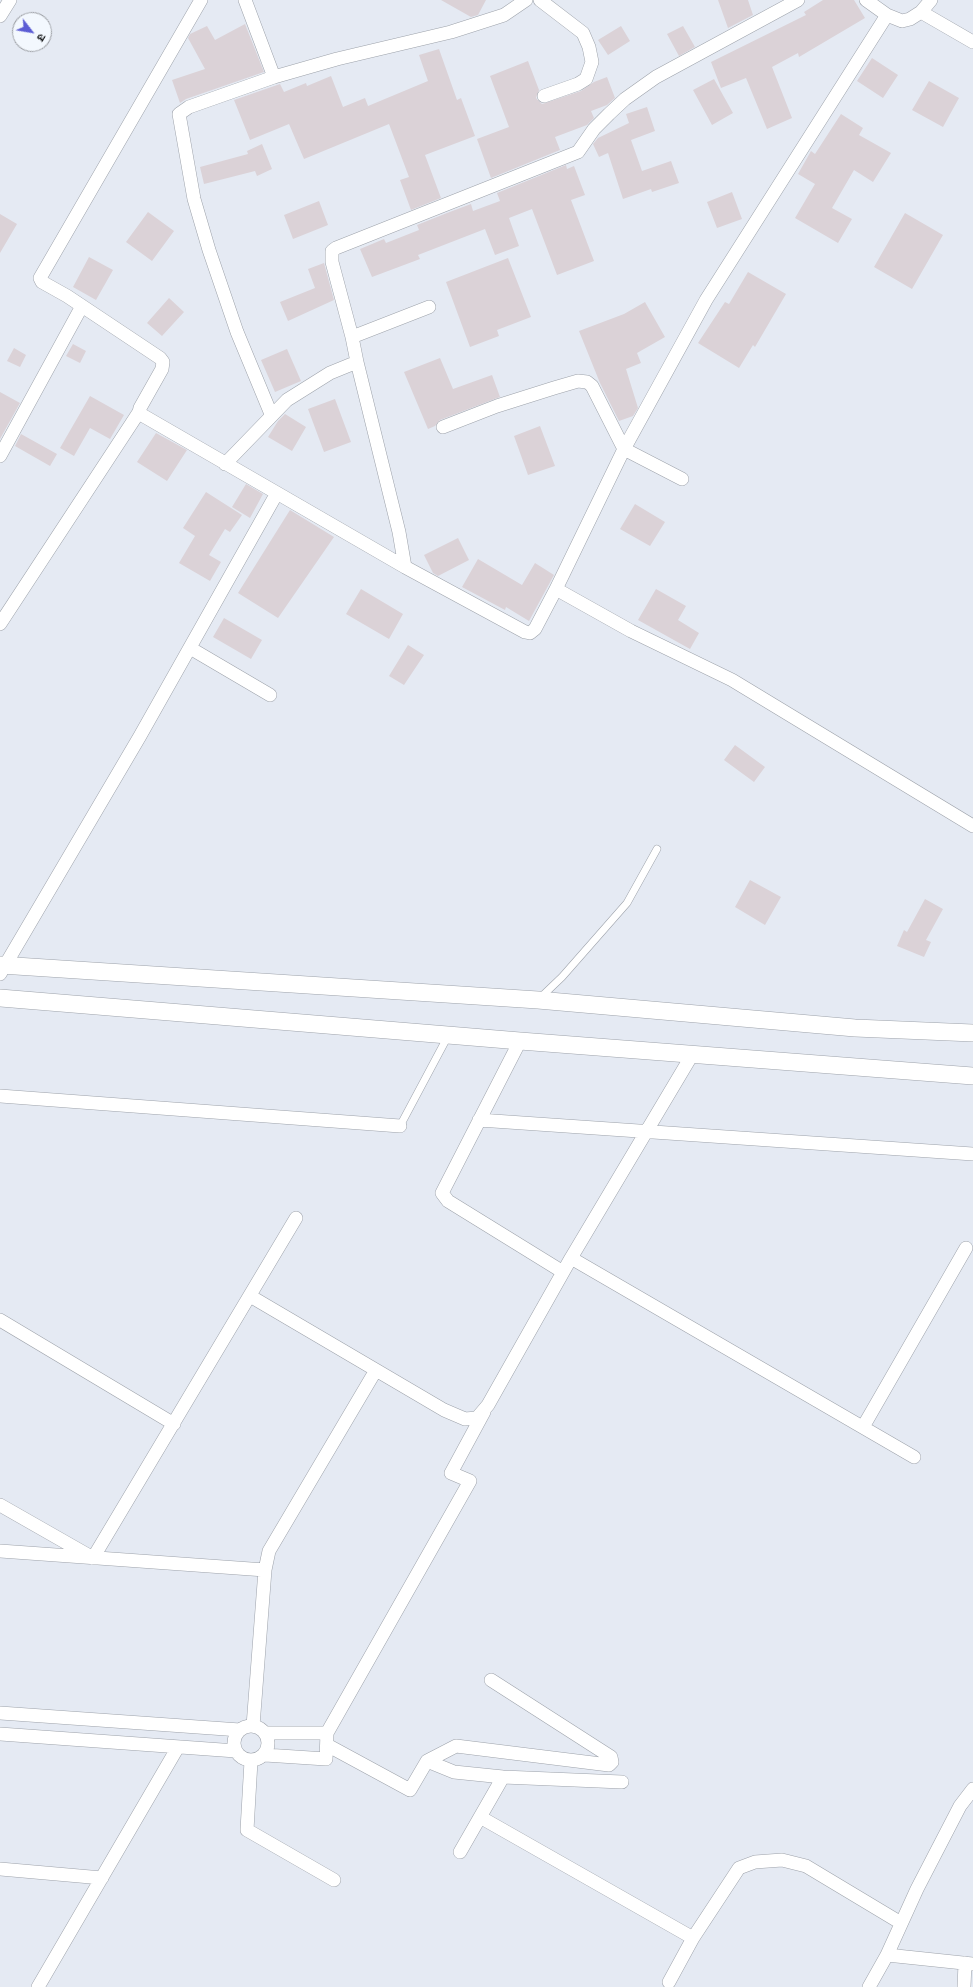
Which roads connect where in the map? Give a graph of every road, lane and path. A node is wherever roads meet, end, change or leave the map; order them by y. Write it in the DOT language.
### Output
graph roads {
  1 [pos="10,0"];
  2 [pos="201,0"];
  3 [pos="245,0"];
  4 [pos="526,0"];
  5 [pos="540,0"];
  6 [pos="798,0"];
  7 [pos="866,0"];
  8 [pos="932,0"];
  9 [pos="920,12"];
  10 [pos="887,15"];
  11 [pos="0,16"];
  12 [pos="973,42"];
  13 [pos="274,77"];
  14 [pos="544,96"];
  15 [pos="82,306"];
  16 [pos="429,307"];
  17 [pos="352,337"];
  18 [pos="357,362"];
  19 [pos="139,412"];
  20 [pos="271,414"];
  21 [pos="443,427"];
  22 [pos="624,449"];
  23 [pos="0,456"];
  24 [pos="225,464"];
  25 [pos="682,479"];
  26 [pos="277,493"];
  27 [pos="405,567"];
  28 [pos="556,589"];
  29 [pos="0,624"];
  30 [pos="190,648"];
  31 [pos="270,694"];
  32 [pos="973,826"];
  33 [pos="657,850"];
  34 [pos="2,968"];
  35 [pos="0,998"];
  36 [pos="538,1000"];
  37 [pos="973,1033"];
  38 [pos="448,1036"];
  39 [pos="520,1041"];
  40 [pos="692,1055"];
  41 [pos="973,1076"];
  42 [pos="0,1096"];
  43 [pos="479,1120"];
  44 [pos="400,1126"];
  45 [pos="647,1131"];
  46 [pos="973,1154"];
  47 [pos="296,1218"];
  48 [pos="966,1248"];
  49 [pos="571,1258"];
  50 [pos="563,1272"];
  51 [pos="250,1296"];
  52 [pos="0,1320"];
  53 [pos="376,1370"];
  54 [pos="488,1405"];
  55 [pos="174,1424"];
  56 [pos="863,1427"];
  57 [pos="914,1457"];
  58 [pos="0,1505"];
  59 [pos="0,1551"];
  60 [pos="93,1558"];
  61 [pos="265,1570"];
  62 [pos="491,1680"];
  63 [pos="0,1713"];
  64 [pos="253,1726"];
  65 [pos="240,1730"];
  66 [pos="266,1733"];
  67 [pos="0,1734"];
  68 [pos="327,1739"];
  69 [pos="178,1747"];
  70 [pos="236,1751"];
  71 [pos="265,1755"];
  72 [pos="251,1761"];
  73 [pos="427,1761"];
  74 [pos="503,1777"];
  75 [pos="622,1782"];
  76 [pos="973,1789"];
  77 [pos="967,1806"];
  78 [pos="480,1817"];
  79 [pos="460,1852"];
  80 [pos="0,1869"];
  81 [pos="102,1878"];
  82 [pos="334,1880"];
  83 [pos="901,1923"];
  84 [pos="693,1938"];
  85 [pos="887,1955"];
  86 [pos="969,1964"];
  87 [pos="669,1982"];
  88 [pos="38,1987"];
  89 [pos="869,1987"];
  90 [pos="964,1987"];
  1 -- 11 [label="street"];
  2 -- 15 [label="street"];
  3 -- 13 [label="street"];
  4 -- 13 [label="street"];
  5 -- 14 [label="street"];
  6 -- 17 [label="street"];
  7 -- 10 [label="street"];
  8 -- 9 [label="street"];
  9 -- 10 [label="street"];
  9 -- 12 [label="street"];
  10 -- 22 [label="street"];
  13 -- 20 [label="street"];
  15 -- 19 [label="street"];
  15 -- 23 [label="street"];
  16 -- 17 [label="street"];
  17 -- 18 [label="street"];
  18 -- 20 [label="street"];
  18 -- 27 [label="street"];
  19 -- 24 [label="street"];
  19 -- 29 [label="street"];
  20 -- 24 [label="street"];
  21 -- 22 [label="street"];
  22 -- 25 [label="street"];
  22 -- 28 [label="street"];
  24 -- 26 [label="street"];
  26 -- 27 [label="street"];
  26 -- 30 [label="street"];
  27 -- 28 [label="street"];
  28 -- 32 [label="street"];
  30 -- 31 [label="street"];
  30 -- 34 [label="street"];
  33 -- 36 [label="lane"];
  34 -- 36 [label="street"];
  35 -- 38 [label="street"];
  36 -- 37 [label="street"];
  38 -- 39 [label="street"];
  38 -- 44 [label="lane"];
  39 -- 40 [label="street"];
  39 -- 43 [label="street"];
  40 -- 41 [label="street"];
  40 -- 45 [label="street"];
  42 -- 44 [label="street"];
  43 -- 45 [label="street"];
  43 -- 50 [label="street"];
  45 -- 46 [label="street"];
  45 -- 49 [label="street"];
  47 -- 51 [label="street"];
  48 -- 56 [label="street"];
  49 -- 50 [label="street"];
  49 -- 56 [label="street"];
  50 -- 54 [label="street"];
  51 -- 53 [label="street"];
  51 -- 55 [label="street"];
  52 -- 55 [label="street"];
  53 -- 54 [label="street"];
  53 -- 61 [label="street"];
  54 -- 68 [label="street"];
  55 -- 60 [label="street"];
  56 -- 57 [label="street"];
  58 -- 60 [label="street"];
  59 -- 60 [label="street"];
  60 -- 61 [label="street"];
  61 -- 64 [label="street"];
  62 -- 73 [label="street"];
  63 -- 65 [label="street"];
  64 -- 65 [label="street"];
  64 -- 66 [label="street"];
  65 -- 70 [label="street"];
  66 -- 68 [label="street"];
  66 -- 71 [label="street"];
  67 -- 69 [label="street"];
  68 -- 71 [label="street"];
  68 -- 73 [label="street"];
  69 -- 70 [label="street"];
  69 -- 81 [label="street"];
  70 -- 72 [label="street"];
  71 -- 72 [label="street"];
  72 -- 82 [label="street"];
  73 -- 74 [label="street"];
  74 -- 75 [label="street"];
  74 -- 78 [label="street"];
  76 -- 77 [label="street"];
  77 -- 83 [label="street"];
  78 -- 79 [label="street"];
  78 -- 84 [label="street"];
  80 -- 81 [label="street"];
  81 -- 88 [label="street"];
  83 -- 84 [label="street"];
  83 -- 85 [label="street"];
  84 -- 87 [label="street"];
  85 -- 86 [label="street"];
  85 -- 89 [label="street"];
  86 -- 90 [label="street"];
}
